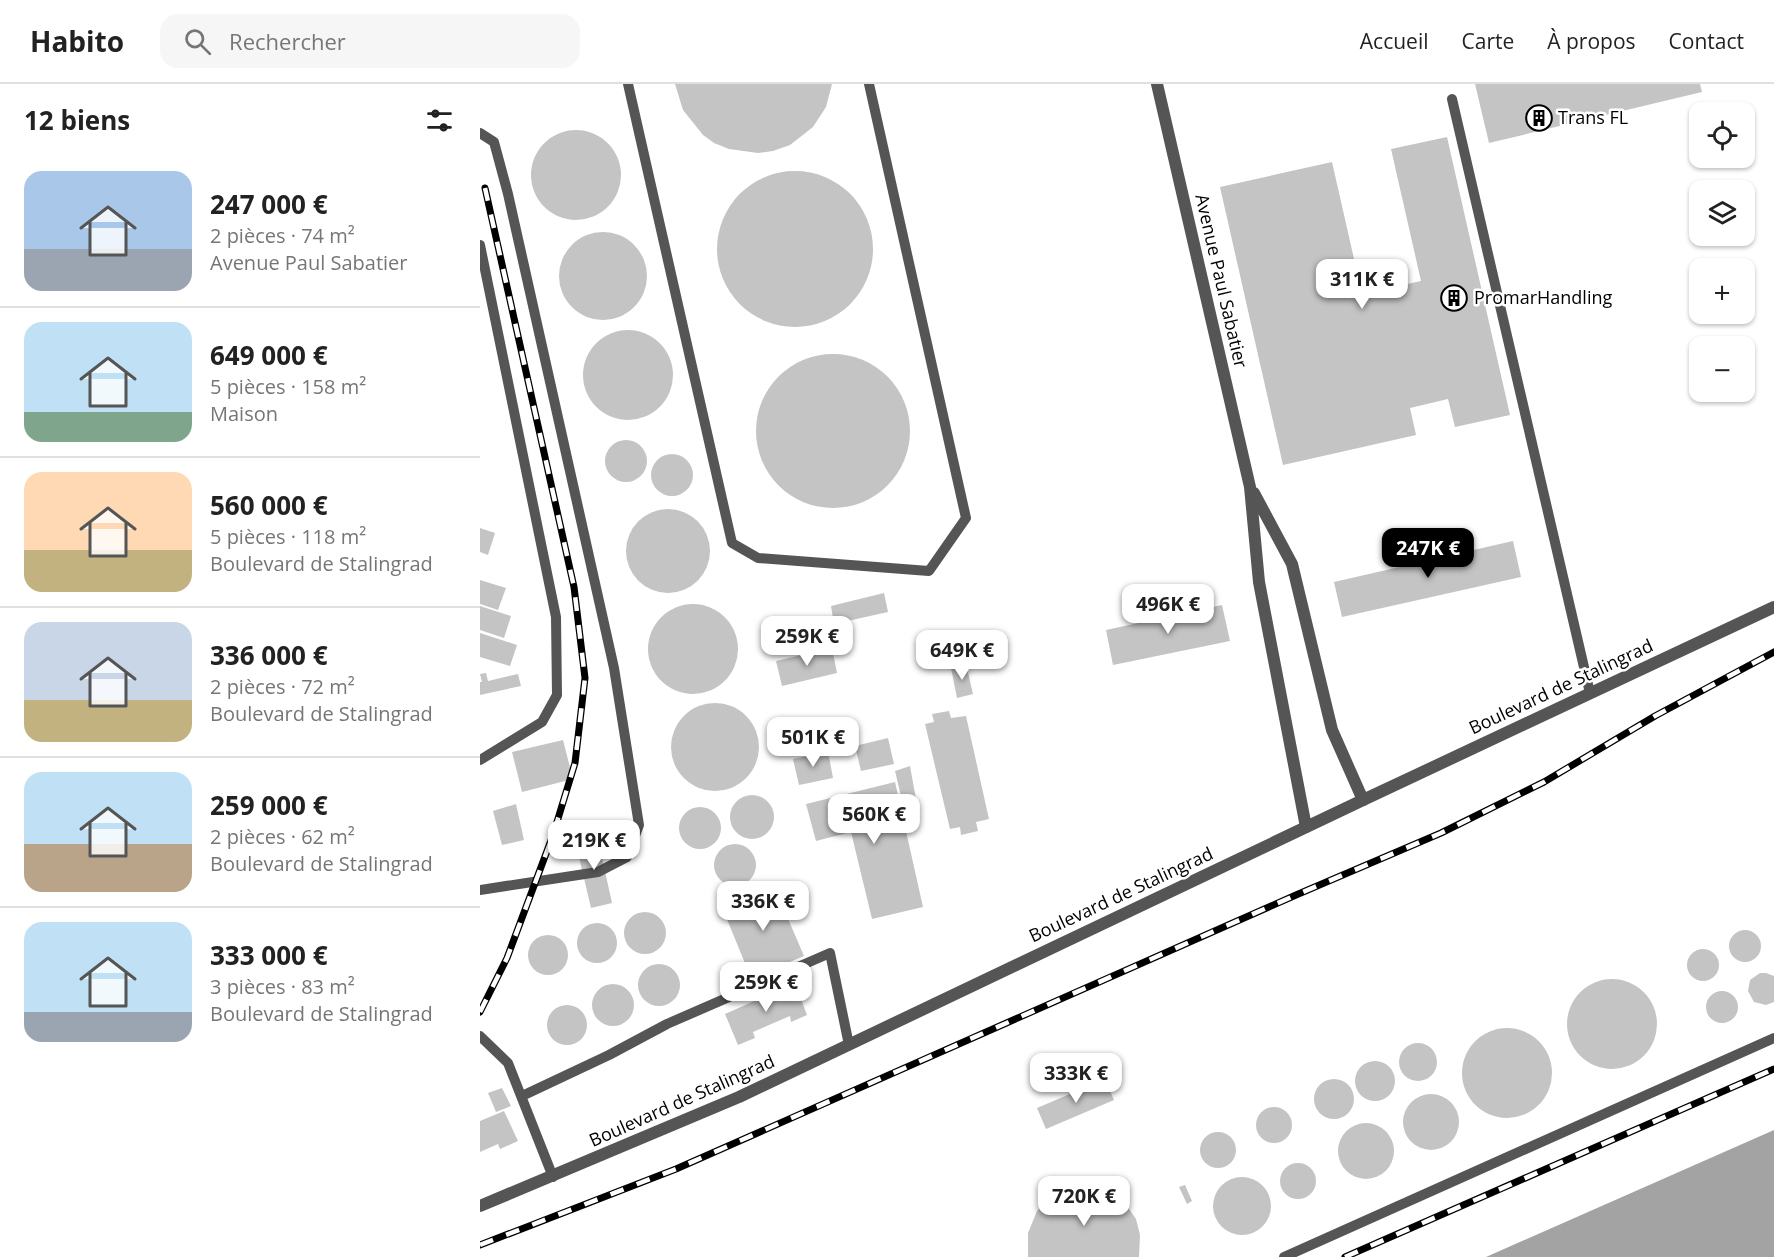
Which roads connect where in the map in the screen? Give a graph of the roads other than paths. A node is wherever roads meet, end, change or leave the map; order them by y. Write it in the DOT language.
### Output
graph roads {
  1 [pos="628,84"];
  2 [pos="869,84"];
  3 [pos="1157,84"];
  4 [pos="1452,99"];
  5 [pos="480,133"];
  6 [pos="480,245"];
  7 [pos="1250,487"];
  8 [pos="1774,607"];
  9 [pos="1590,693"];
  10 [pos="480,760"];
  11 [pos="1363,800"];
  12 [pos="1306,827"];
  13 [pos="480,890"];
  14 [pos="480,1036"];
  15 [pos="1774,1038"];
  16 [pos="849,1045"];
  17 [pos="522,1096"];
  18 [pos="552,1177"];
  19 [pos="480,1206"];
  20 [pos="1284,1257"];
  1 -- 2 [label="lane"];
  3 -- 7 [label="street, Avenue Paul Sabatier"];
  4 -- 9 [label="lane"];
  5 -- 13 [label="lane"];
  6 -- 10 [label="lane"];
  7 -- 11 [label="street, Avenue Paul Sabatier"];
  7 -- 12 [label="street, Avenue Paul Sabatier"];
  8 -- 9 [label="street, Boulevard de Stalingrad"];
  9 -- 11 [label="street, Boulevard de Stalingrad"];
  11 -- 12 [label="street, Boulevard de Stalingrad"];
  12 -- 16 [label="street, Boulevard de Stalingrad"];
  14 -- 17 [label="lane"];
  15 -- 20 [label="lane"];
  16 -- 17 [label="lane"];
  16 -- 18 [label="street, Boulevard de Stalingrad"];
  17 -- 18 [label="lane"];
  18 -- 19 [label="street, Boulevard de Stalingrad"];
}
